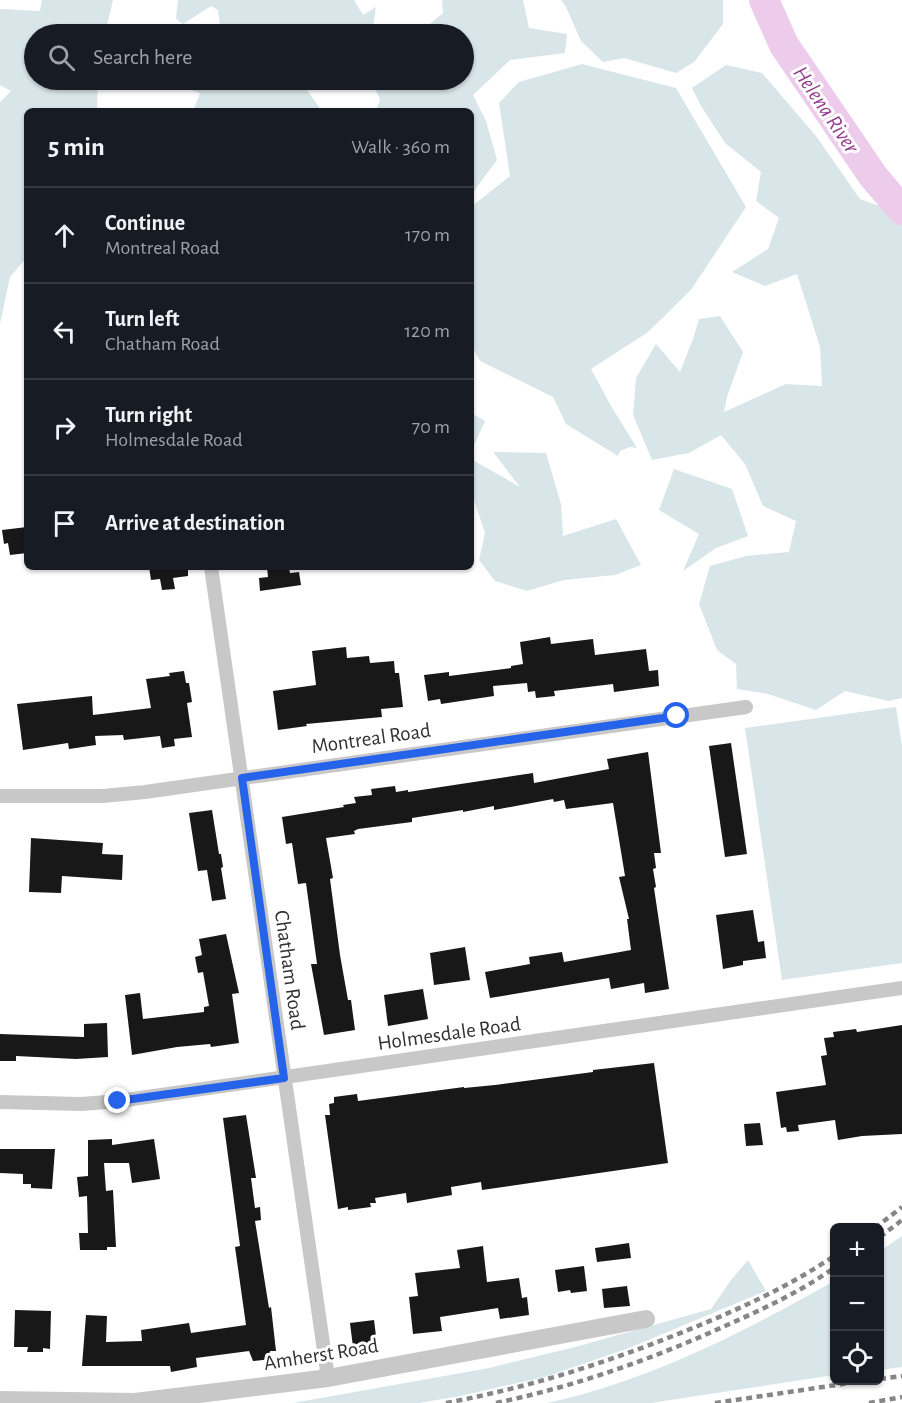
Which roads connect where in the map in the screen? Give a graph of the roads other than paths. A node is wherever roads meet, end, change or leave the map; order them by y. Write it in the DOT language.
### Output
graph roads {
  1 [pos="211,570"];
  2 [pos="746,707"];
  3 [pos="242,778"];
  4 [pos="0,796"];
  5 [pos="902,988"];
  6 [pos="284,1078"];
  7 [pos="0,1102"];
  8 [pos="646,1319"];
  9 [pos="328,1378"];
  10 [pos="0,1400"];
  1 -- 3 [label="street, Chatham Road"];
  2 -- 3 [label="street, Montreal Road"];
  3 -- 4 [label="street, Montreal Road"];
  3 -- 6 [label="street, Chatham Road"];
  5 -- 6 [label="street, Holmesdale Road"];
  6 -- 7 [label="street, Holmesdale Road"];
  6 -- 9 [label="street, Chatham Road"];
  8 -- 9 [label="street, Amherst Road"];
  9 -- 10 [label="street, Amherst Road"];
}
